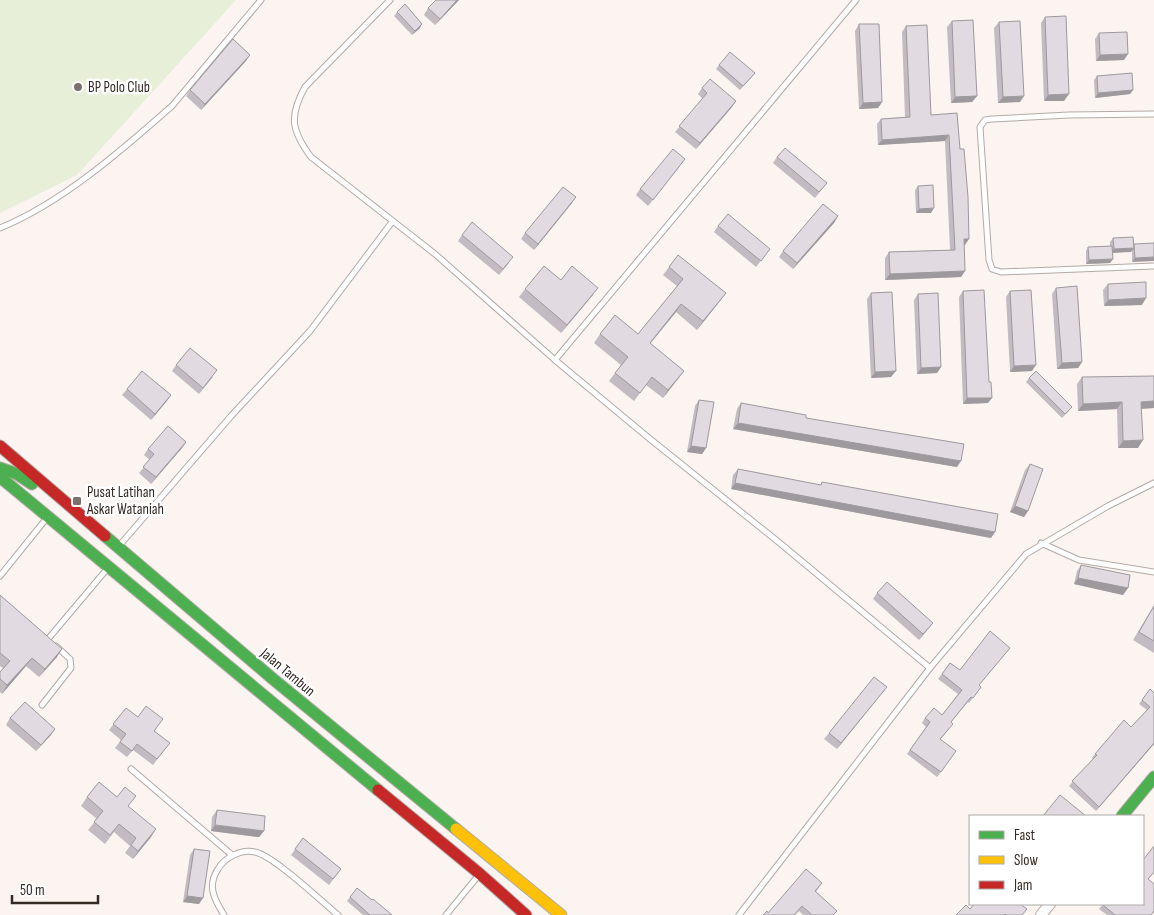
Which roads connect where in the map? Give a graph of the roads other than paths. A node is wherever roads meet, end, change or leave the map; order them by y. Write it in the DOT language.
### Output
graph roads {
  1 [pos="261,0"];
  2 [pos="390,0"];
  3 [pos="856,0"];
  4 [pos="1154,114"];
  5 [pos="392,222"];
  6 [pos="0,228"];
  7 [pos="1154,266"];
  8 [pos="555,360"];
  9 [pos="0,446"];
  10 [pos="0,468"];
  11 [pos="0,477"];
  12 [pos="1154,482"];
  13 [pos="72,507"];
  14 [pos="48,517"];
  15 [pos="1041,544"];
  16 [pos="119,547"];
  17 [pos="109,567"];
  18 [pos="1154,572"];
  19 [pos="0,576"];
  20 [pos="41,632"];
  21 [pos="48,639"];
  22 [pos="930,668"];
  23 [pos="42,704"];
  24 [pos="131,769"];
  25 [pos="1154,777"];
  26 [pos="1123,815"];
  27 [pos="232,855"];
  28 [pos="480,874"];
  29 [pos="1049,905"];
  30 [pos="224,915"];
  31 [pos="338,915"];
  32 [pos="446,915"];
  33 [pos="526,915"];
  34 [pos="561,915"];
  35 [pos="739,915"];
  36 [pos="1041,915"];
  1 -- 6 [label="lane"];
  2 -- 5 [label="lane"];
  3 -- 8 [label="lane"];
  4 -- 7 [label="lane"];
  5 -- 8 [label="lane"];
  5 -- 16 [label="lane"];
  8 -- 22 [label="lane"];
  9 -- 13 [label="main road, Jalan Tambun"];
  10 -- 13 [label="main road"];
  11 -- 14 [label="main road"];
  12 -- 15 [label="lane"];
  13 -- 16 [label="main road, Jalan Tambun"];
  14 -- 17 [label="main road"];
  14 -- 19 [label="lane"];
  15 -- 18 [label="lane"];
  15 -- 22 [label="lane"];
  16 -- 34 [label="main road, Jalan Tambun"];
  17 -- 21 [label="lane"];
  17 -- 28 [label="main road"];
  20 -- 21 [label="lane"];
  21 -- 23 [label="lane"];
  22 -- 35 [label="lane"];
  24 -- 27 [label="lane"];
  25 -- 26 [label="main road"];
  27 -- 30 [label="lane"];
  27 -- 31 [label="lane"];
  28 -- 32 [label="lane"];
  28 -- 33 [label="main road"];
  29 -- 36 [label="street"];
}
